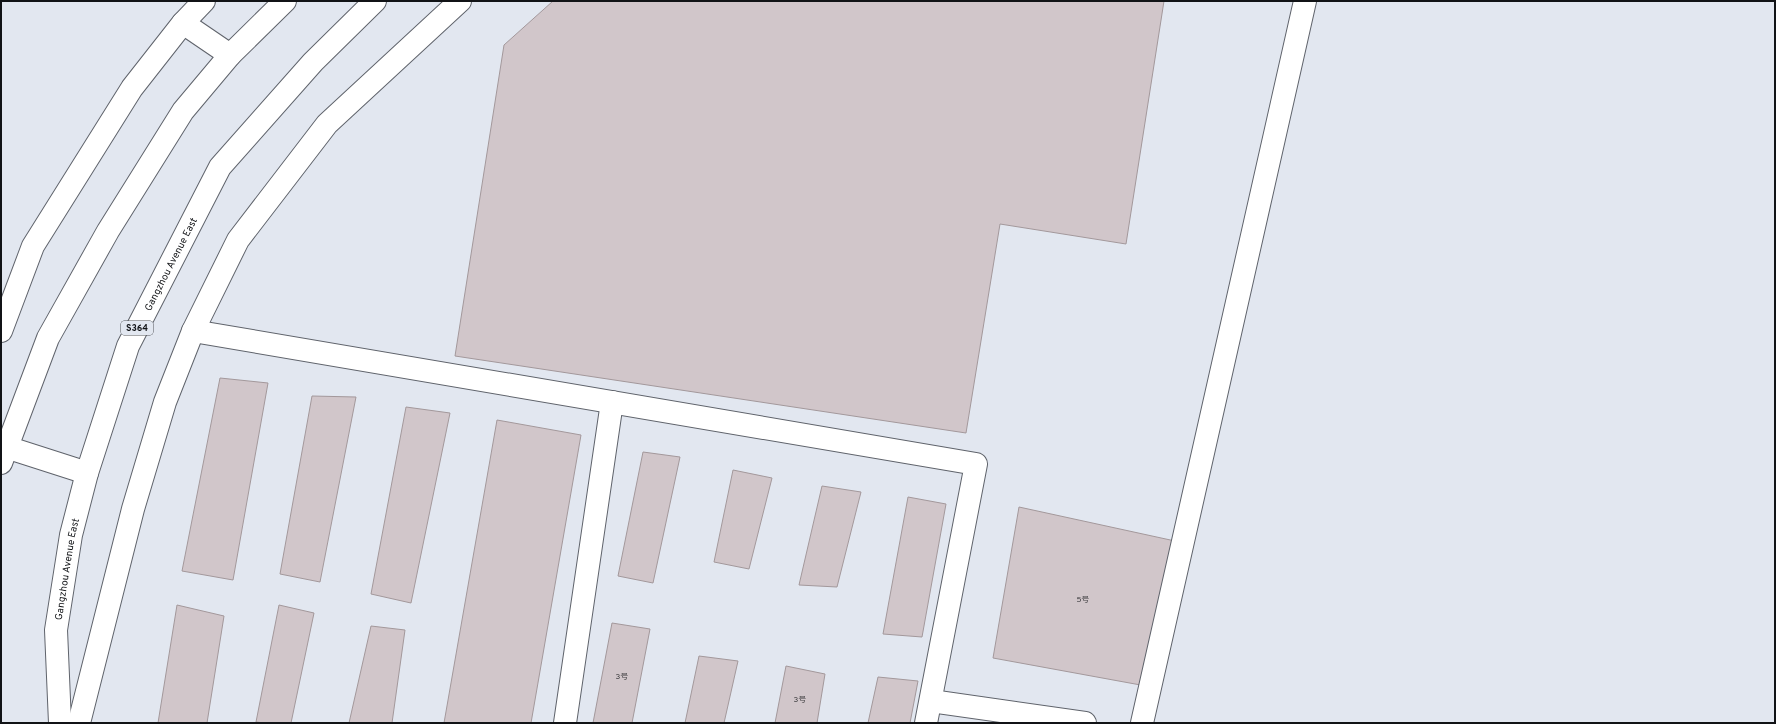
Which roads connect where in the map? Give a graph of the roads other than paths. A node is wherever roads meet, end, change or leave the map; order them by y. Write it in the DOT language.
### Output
graph roads {
  1 [pos="204,1"];
  2 [pos="285,1"];
  3 [pos="374,1"];
  4 [pos="460,1"];
  5 [pos="1305,1"];
  6 [pos="183,23"];
  7 [pos="230,55"];
  8 [pos="1,331"];
  9 [pos="193,331"];
  10 [pos="612,402"];
  11 [pos="3,455"];
  12 [pos="87,473"];
  13 [pos="931,701"];
  14 [pos="60,723"];
  15 [pos="79,723"];
  16 [pos="566,723"];
  17 [pos="926,723"];
  18 [pos="1086,723"];
  19 [pos="1142,723"];
  1 -- 6 [label="street"];
  2 -- 7 [label="street"];
  3 -- 12 [label="street, Gangzhou Avenue East / S364"];
  4 -- 9 [label="street"];
  5 -- 19 [label="street"];
  6 -- 7 [label="street"];
  6 -- 8 [label="street"];
  7 -- 11 [label="street"];
  9 -- 10 [label="street"];
  9 -- 15 [label="street"];
  10 -- 13 [label="street"];
  10 -- 16 [label="street"];
  11 -- 12 [label="street"];
  12 -- 14 [label="street, Gangzhou Avenue East / S364"];
  13 -- 17 [label="street"];
  13 -- 18 [label="street"];
}
